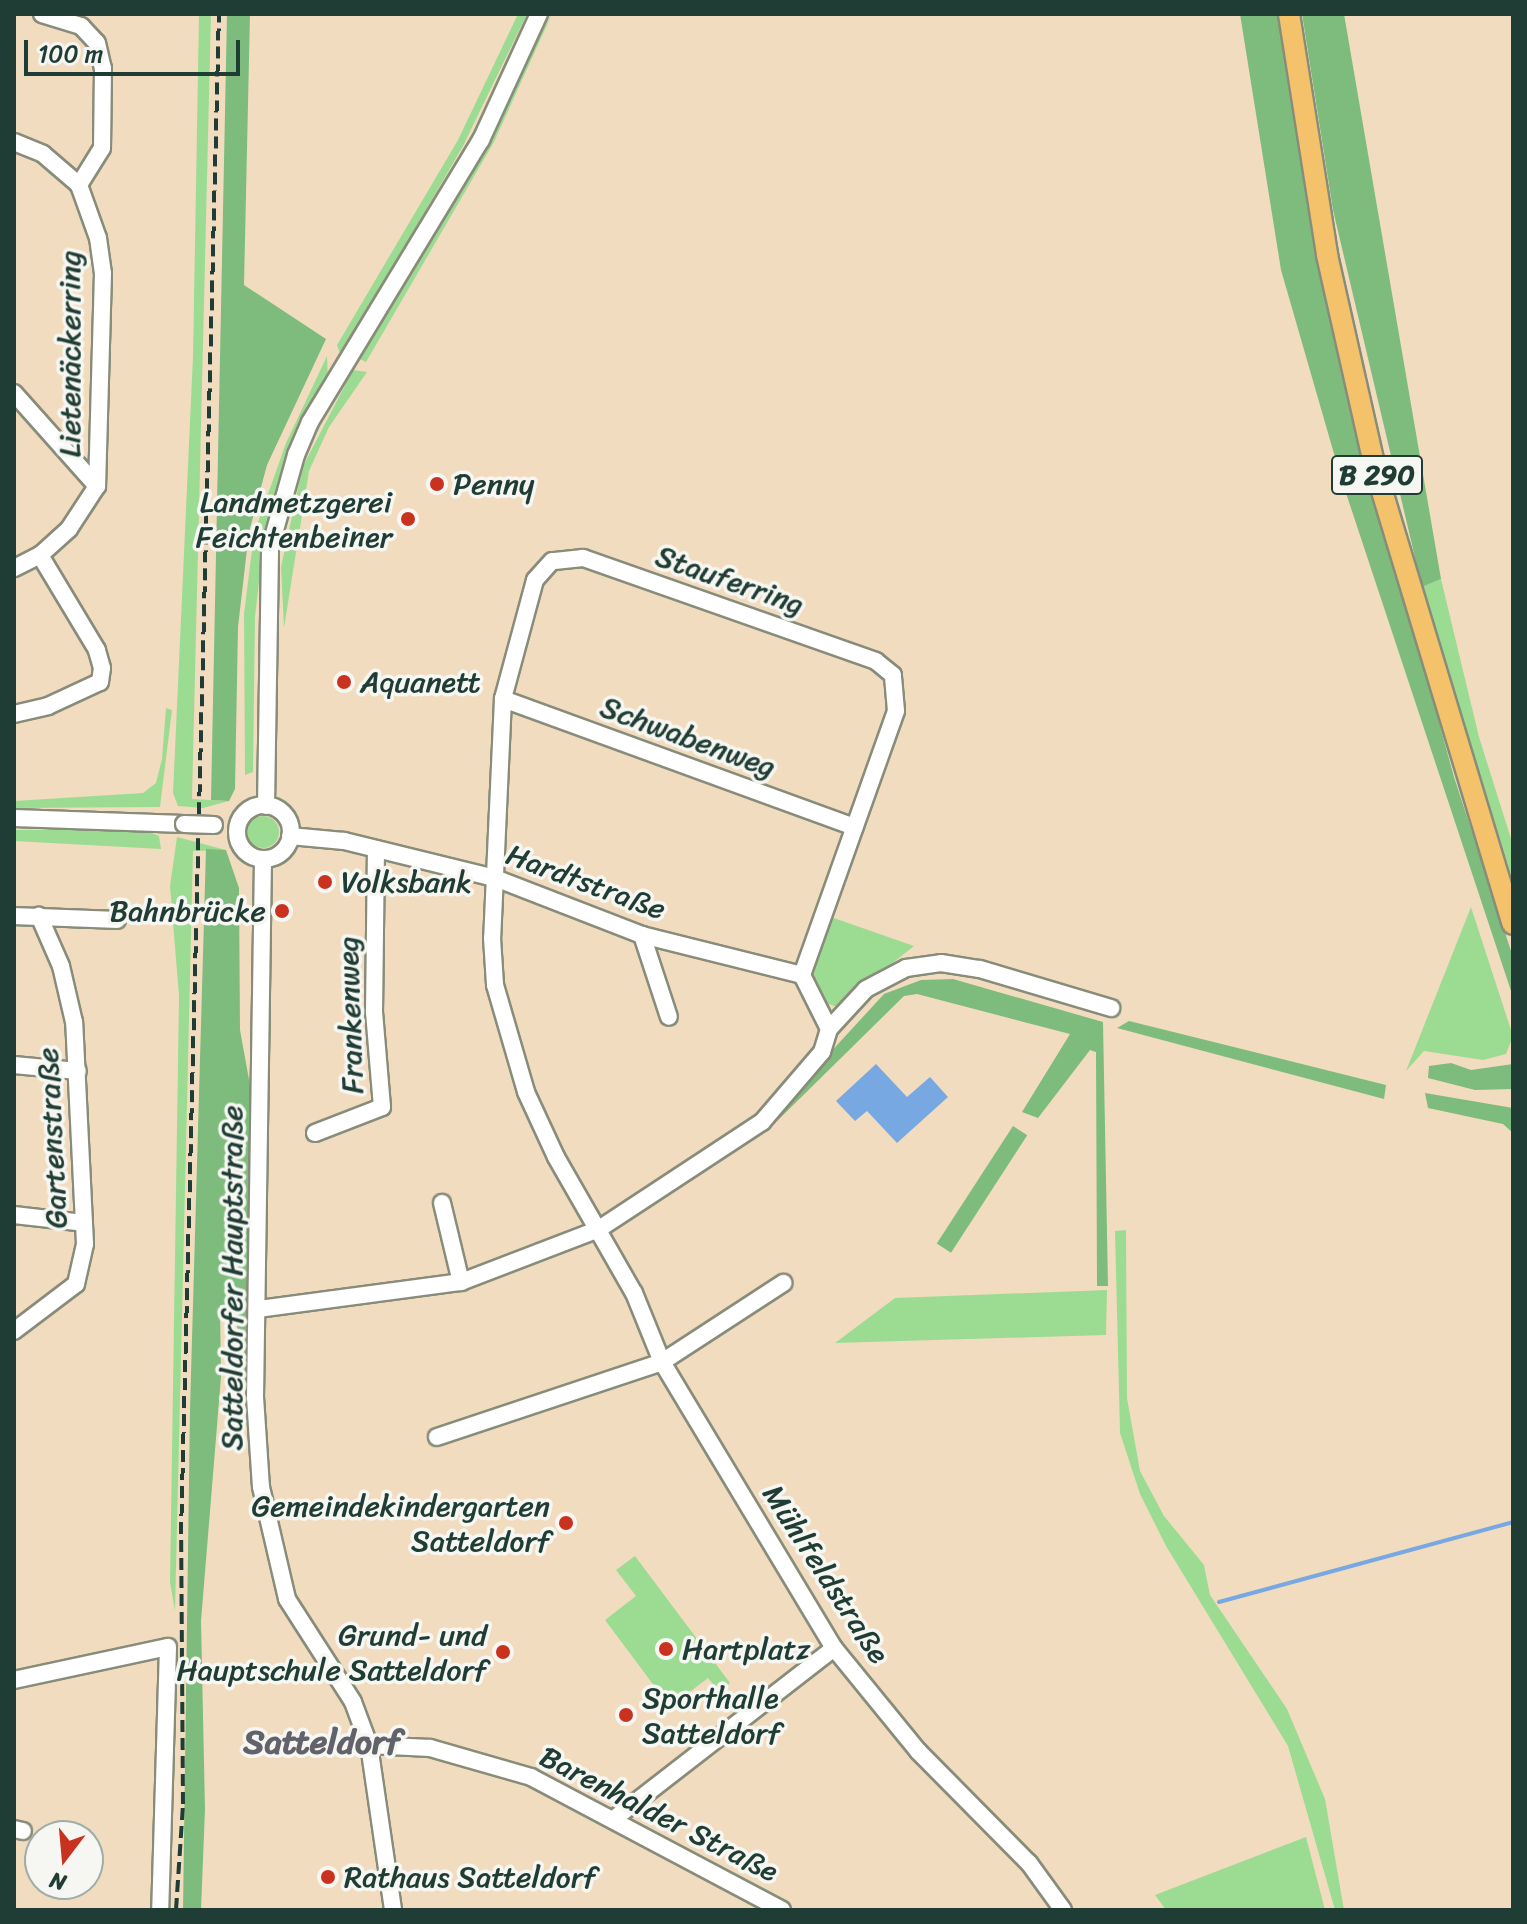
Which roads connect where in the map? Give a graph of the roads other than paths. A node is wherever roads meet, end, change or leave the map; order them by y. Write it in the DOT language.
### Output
graph roads {
  1 [pos="42,14"];
  2 [pos="539,14"];
  3 [pos="1289,14"];
  4 [pos="14,142"];
  5 [pos="79,185"];
  6 [pos="14,393"];
  7 [pos="97,486"];
  8 [pos="40,555"];
  9 [pos="14,568"];
  10 [pos="503,699"];
  11 [pos="14,714"];
  12 [pos="266,806"];
  13 [pos="14,818"];
  14 [pos="854,827"];
  15 [pos="237,828"];
  16 [pos="290,836"];
  17 [pos="376,849"];
  18 [pos="263,859"];
  19 [pos="495,878"];
  20 [pos="14,916"];
  21 [pos="39,916"];
  22 [pos="117,920"];
  23 [pos="1513,924"];
  24 [pos="642,935"];
  25 [pos="802,975"];
  26 [pos="1111,1008"];
  27 [pos="669,1017"];
  28 [pos="829,1029"];
  29 [pos="14,1065"];
  30 [pos="78,1071"];
  31 [pos="315,1133"];
  32 [pos="442,1203"];
  33 [pos="14,1215"];
  34 [pos="84,1223"];
  35 [pos="599,1229"];
  36 [pos="461,1282"];
  37 [pos="783,1283"];
  38 [pos="258,1309"];
  39 [pos="14,1331"];
  40 [pos="662,1362"];
  41 [pos="437,1437"];
  42 [pos="834,1648"];
  43 [pos="14,1680"];
  44 [pos="369,1745"];
  45 [pos="615,1818"];
  46 [pos="160,1910"];
  47 [pos="393,1910"];
  48 [pos="782,1910"];
  49 [pos="1063,1910"];
  1 -- 5 [label="street"];
  2 -- 12 [label="street"];
  3 -- 23 [label="main road, B 290"];
  4 -- 5 [label="street, Lietenäckerring"];
  5 -- 7 [label="street, Lietenäckerring"];
  6 -- 7 [label="street"];
  7 -- 8 [label="street, Lietenäckerring"];
  8 -- 9 [label="street, Lietenäckerring"];
  8 -- 11 [label="street"];
  10 -- 14 [label="street, Schwabenweg"];
  10 -- 14 [label="street, Stauferring"];
  10 -- 19 [label="street, Stauferring"];
  12 -- 15 [label="street"];
  12 -- 16 [label="street"];
  13 -- 15 [label="street, bridge"];
  14 -- 25 [label="street, Stauferring"];
  15 -- 18 [label="street"];
  16 -- 17 [label="street, Hardtstraße"];
  16 -- 18 [label="street"];
  17 -- 19 [label="street, Hardtstraße"];
  17 -- 31 [label="street, Frankenweg"];
  18 -- 38 [label="street, Satteldorfer Hauptstraße"];
  19 -- 24 [label="street, Hardtstraße"];
  19 -- 35 [label="street, Stauferring"];
  20 -- 21 [label="street"];
  21 -- 22 [label="street"];
  21 -- 30 [label="street, Gartenstraße"];
  24 -- 25 [label="street, Hardtstraße"];
  24 -- 27 [label="street"];
  25 -- 28 [label="street"];
  26 -- 28 [label="street"];
  28 -- 35 [label="street"];
  29 -- 30 [label="street"];
  30 -- 34 [label="street, Gartenstraße"];
  32 -- 36 [label="street"];
  33 -- 34 [label="street"];
  34 -- 39 [label="street, Gartenstraße"];
  35 -- 36 [label="street"];
  35 -- 40 [label="street, Mühlfeldstraße"];
  36 -- 38 [label="street"];
  37 -- 40 [label="street"];
  38 -- 44 [label="street, Satteldorfer Hauptstraße"];
  40 -- 41 [label="street"];
  40 -- 42 [label="street, Mühlfeldstraße"];
  42 -- 45 [label="street"];
  42 -- 49 [label="street, Mühlfeldstraße"];
  43 -- 46 [label="street"];
  44 -- 45 [label="street, Barenhalder Straße"];
  44 -- 47 [label="street, Satteldorfer Hauptstraße"];
  45 -- 48 [label="street, Barenhalder Straße"];
}
